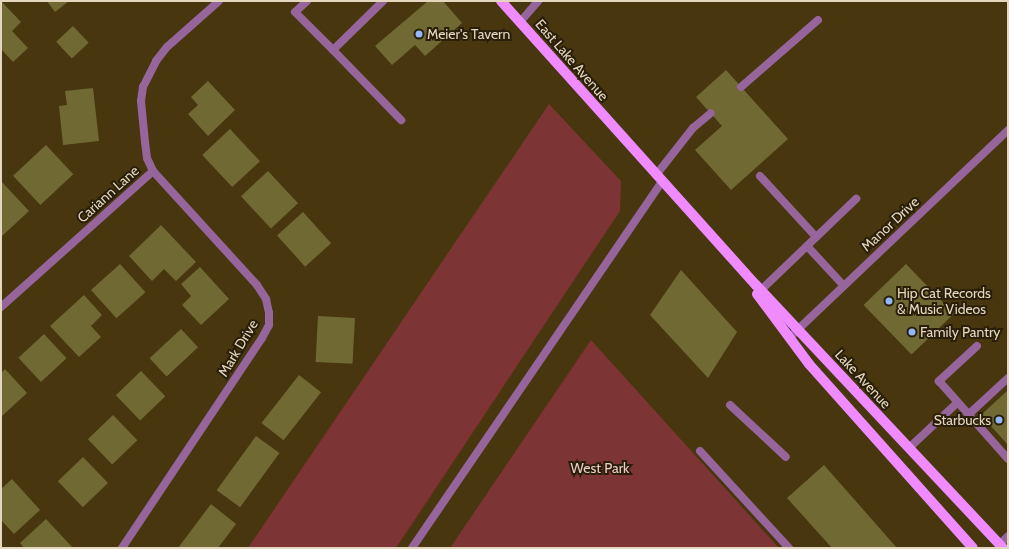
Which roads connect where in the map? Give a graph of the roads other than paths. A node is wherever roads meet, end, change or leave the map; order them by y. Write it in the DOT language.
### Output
graph roads {
  1 [pos="219,1"];
  2 [pos="307,1"];
  3 [pos="383,1"];
  4 [pos="501,1"];
  5 [pos="538,1"];
  6 [pos="818,20"];
  7 [pos="520,22"];
  8 [pos="333,50"];
  9 [pos="741,87"];
  10 [pos="711,113"];
  11 [pos="401,120"];
  12 [pos="1008,130"];
  13 [pos="622,138"];
  14 [pos="153,171"];
  15 [pos="760,176"];
  16 [pos="659,178"];
  17 [pos="856,199"];
  18 [pos="704,228"];
  19 [pos="816,237"];
  20 [pos="806,246"];
  21 [pos="844,286"];
  22 [pos="761,290"];
  23 [pos="1,307"];
  24 [pos="794,333"];
  25 [pos="977,346"];
  26 [pos="1008,378"];
  27 [pos="957,403"];
  28 [pos="730,404"];
  29 [pos="968,415"];
  30 [pos="909,448"];
  31 [pos="700,451"];
  32 [pos="786,457"];
  33 [pos="1008,459"];
  34 [pos="1008,536"];
  35 [pos="1001,546"];
  36 [pos="122,548"];
  37 [pos="412,548"];
  38 [pos="789,548"];
  39 [pos="973,548"];
  1 -- 14 [label="street, Cariann Lane"];
  2 -- 8 [label="street"];
  3 -- 8 [label="street"];
  4 -- 7 [label="main road, East Lake Avenue"];
  5 -- 7 [label="street"];
  6 -- 9 [label="street"];
  7 -- 13 [label="main road, East Lake Avenue"];
  8 -- 11 [label="street"];
  10 -- 16 [label="street"];
  12 -- 21 [label="street, Manor Drive"];
  13 -- 16 [label="main road, Lake Avenue"];
  14 -- 23 [label="street, Cariann Lane"];
  14 -- 36 [label="street, Mark Drive"];
  15 -- 19 [label="street"];
  16 -- 18 [label="main road, Lake Avenue"];
  16 -- 37 [label="street"];
  17 -- 19 [label="street"];
  18 -- 22 [label="main road, Lake Avenue"];
  18 -- 24 [label="main road, Lake Avenue"];
  19 -- 20 [label="street"];
  20 -- 21 [label="street"];
  20 -- 22 [label="street"];
  21 -- 24 [label="street, Manor Drive"];
  22 -- 24 [label="main road, Lake Avenue"];
  24 -- 30 [label="main road, Lake Avenue"];
  24 -- 39 [label="main road, Lake Avenue"];
  25 -- 27 [label="street"];
  26 -- 29 [label="street"];
  27 -- 29 [label="street"];
  27 -- 30 [label="street"];
  28 -- 32 [label="street"];
  29 -- 33 [label="street"];
  30 -- 35 [label="main road, Lake Avenue"];
  31 -- 38 [label="street"];
  34 -- 35 [label="street"];
}
